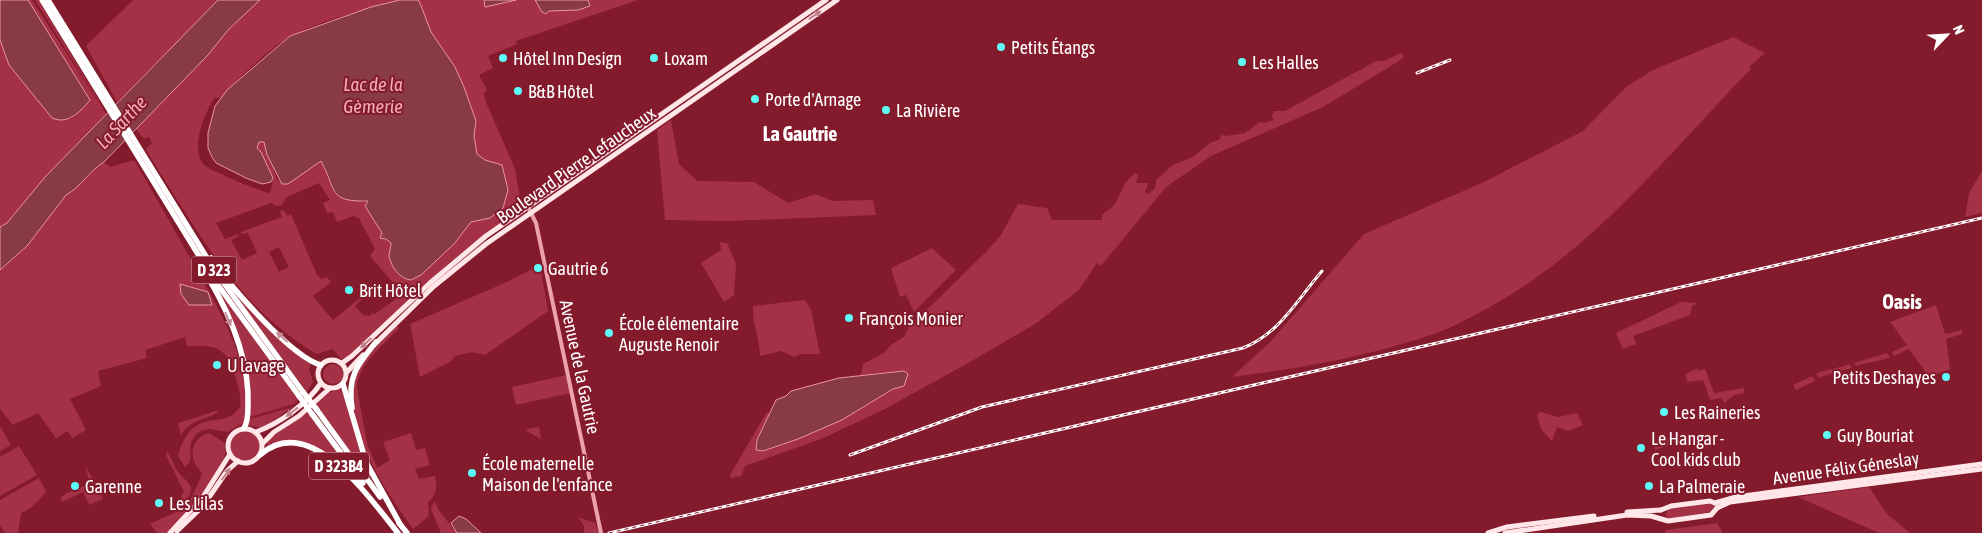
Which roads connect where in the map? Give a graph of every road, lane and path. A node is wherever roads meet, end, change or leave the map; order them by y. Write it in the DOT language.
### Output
graph roads {
  1 [pos="42,0"];
  2 [pos="49,0"];
  3 [pos="826,0"];
  4 [pos="837,0"];
  5 [pos="107,101"];
  6 [pos="132,142"];
  7 [pos="156,176"];
  8 [pos="164,199"];
  9 [pos="529,210"];
  10 [pos="399,320"];
  11 [pos="389,322"];
  12 [pos="376,342"];
  13 [pos="342,363"];
  14 [pos="321,365"];
  15 [pos="347,372"];
  16 [pos="321,382"];
  17 [pos="343,384"];
  18 [pos="330,388"];
  19 [pos="301,394"];
  20 [pos="314,412"];
  21 [pos="244,428"];
  22 [pos="256,432"];
  23 [pos="356,435"];
  24 [pos="263,443"];
  25 [pos="230,454"];
  26 [pos="260,455"];
  27 [pos="238,461"];
  28 [pos="1982,464"];
  29 [pos="1982,469"];
  30 [pos="1716,505"];
  31 [pos="1661,510"];
  32 [pos="1663,519"];
  33 [pos="400,524"];
  34 [pos="170,533"];
  35 [pos="175,533"];
  36 [pos="398,533"];
  37 [pos="407,533"];
  38 [pos="601,533"];
  39 [pos="1488,533"];
  40 [pos="1505,533"];
  1 -- 5 [label="highway, D 323"];
  2 -- 5 [label="highway, D 323"];
  3 -- 9 [label="main road, Boulevard Pierre Lefaucheux"];
  9 -- 4 [label="main road, Boulevard Pierre Lefaucheux, one-way"];
  5 -- 6 [label="highway, D 323"];
  6 -- 7 [label="highway, D 323"];
  6 -- 8 [label="highway, D 323"];
  14 -- 7 [label="highway, one-way"];
  7 -- 19 [label="highway, D 323"];
  8 -- 19 [label="highway, D 323"];
  8 -- 21 [label="highway, one-way"];
  9 -- 10 [label="main road, Boulevard Pierre Lefaucheux"];
  9 -- 11 [label="main road, Boulevard Pierre Lefaucheux"];
  9 -- 38 [label="street, Avenue de la Gautrie"];
  10 -- 11 [label="main road"];
  10 -- 12 [label="main road, Boulevard Pierre Lefaucheux"];
  11 -- 13 [label="main road, Boulevard Pierre Lefaucheux, one-way"];
  12 -- 15 [label="main road, Boulevard Pierre Lefaucheux"];
  12 -- 23 [label="highway"];
  13 -- 14 [label="main road"];
  13 -- 15 [label="main road"];
  14 -- 16 [label="main road"];
  15 -- 17 [label="main road"];
  16 -- 18 [label="main road"];
  16 -- 22 [label="main road, one-way"];
  17 -- 18 [label="main road"];
  17 -- 23 [label="highway"];
  18 -- 24 [label="main road"];
  19 -- 20 [label="highway, D 323, bridge"];
  20 -- 33 [label="highway, D 323"];
  20 -- 36 [label="highway, D 323"];
  21 -- 22 [label="main road"];
  21 -- 25 [label="main road"];
  22 -- 24 [label="main road"];
  23 -- 33 [label="highway"];
  24 -- 26 [label="main road"];
  25 -- 27 [label="main road"];
  25 -- 34 [label="main road"];
  26 -- 27 [label="main road"];
  26 -- 36 [label="highway, D 323B4"];
  35 -- 27 [label="main road, one-way"];
  28 -- 30 [label="main road, Avenue Félix Géneslay"];
  29 -- 30 [label="main road, Avenue Félix Géneslay"];
  30 -- 31 [label="main road"];
  30 -- 32 [label="main road"];
  31 -- 32 [label="main road"];
  31 -- 39 [label="main road"];
  32 -- 40 [label="main road"];
  33 -- 37 [label="highway, D 323"];
}
